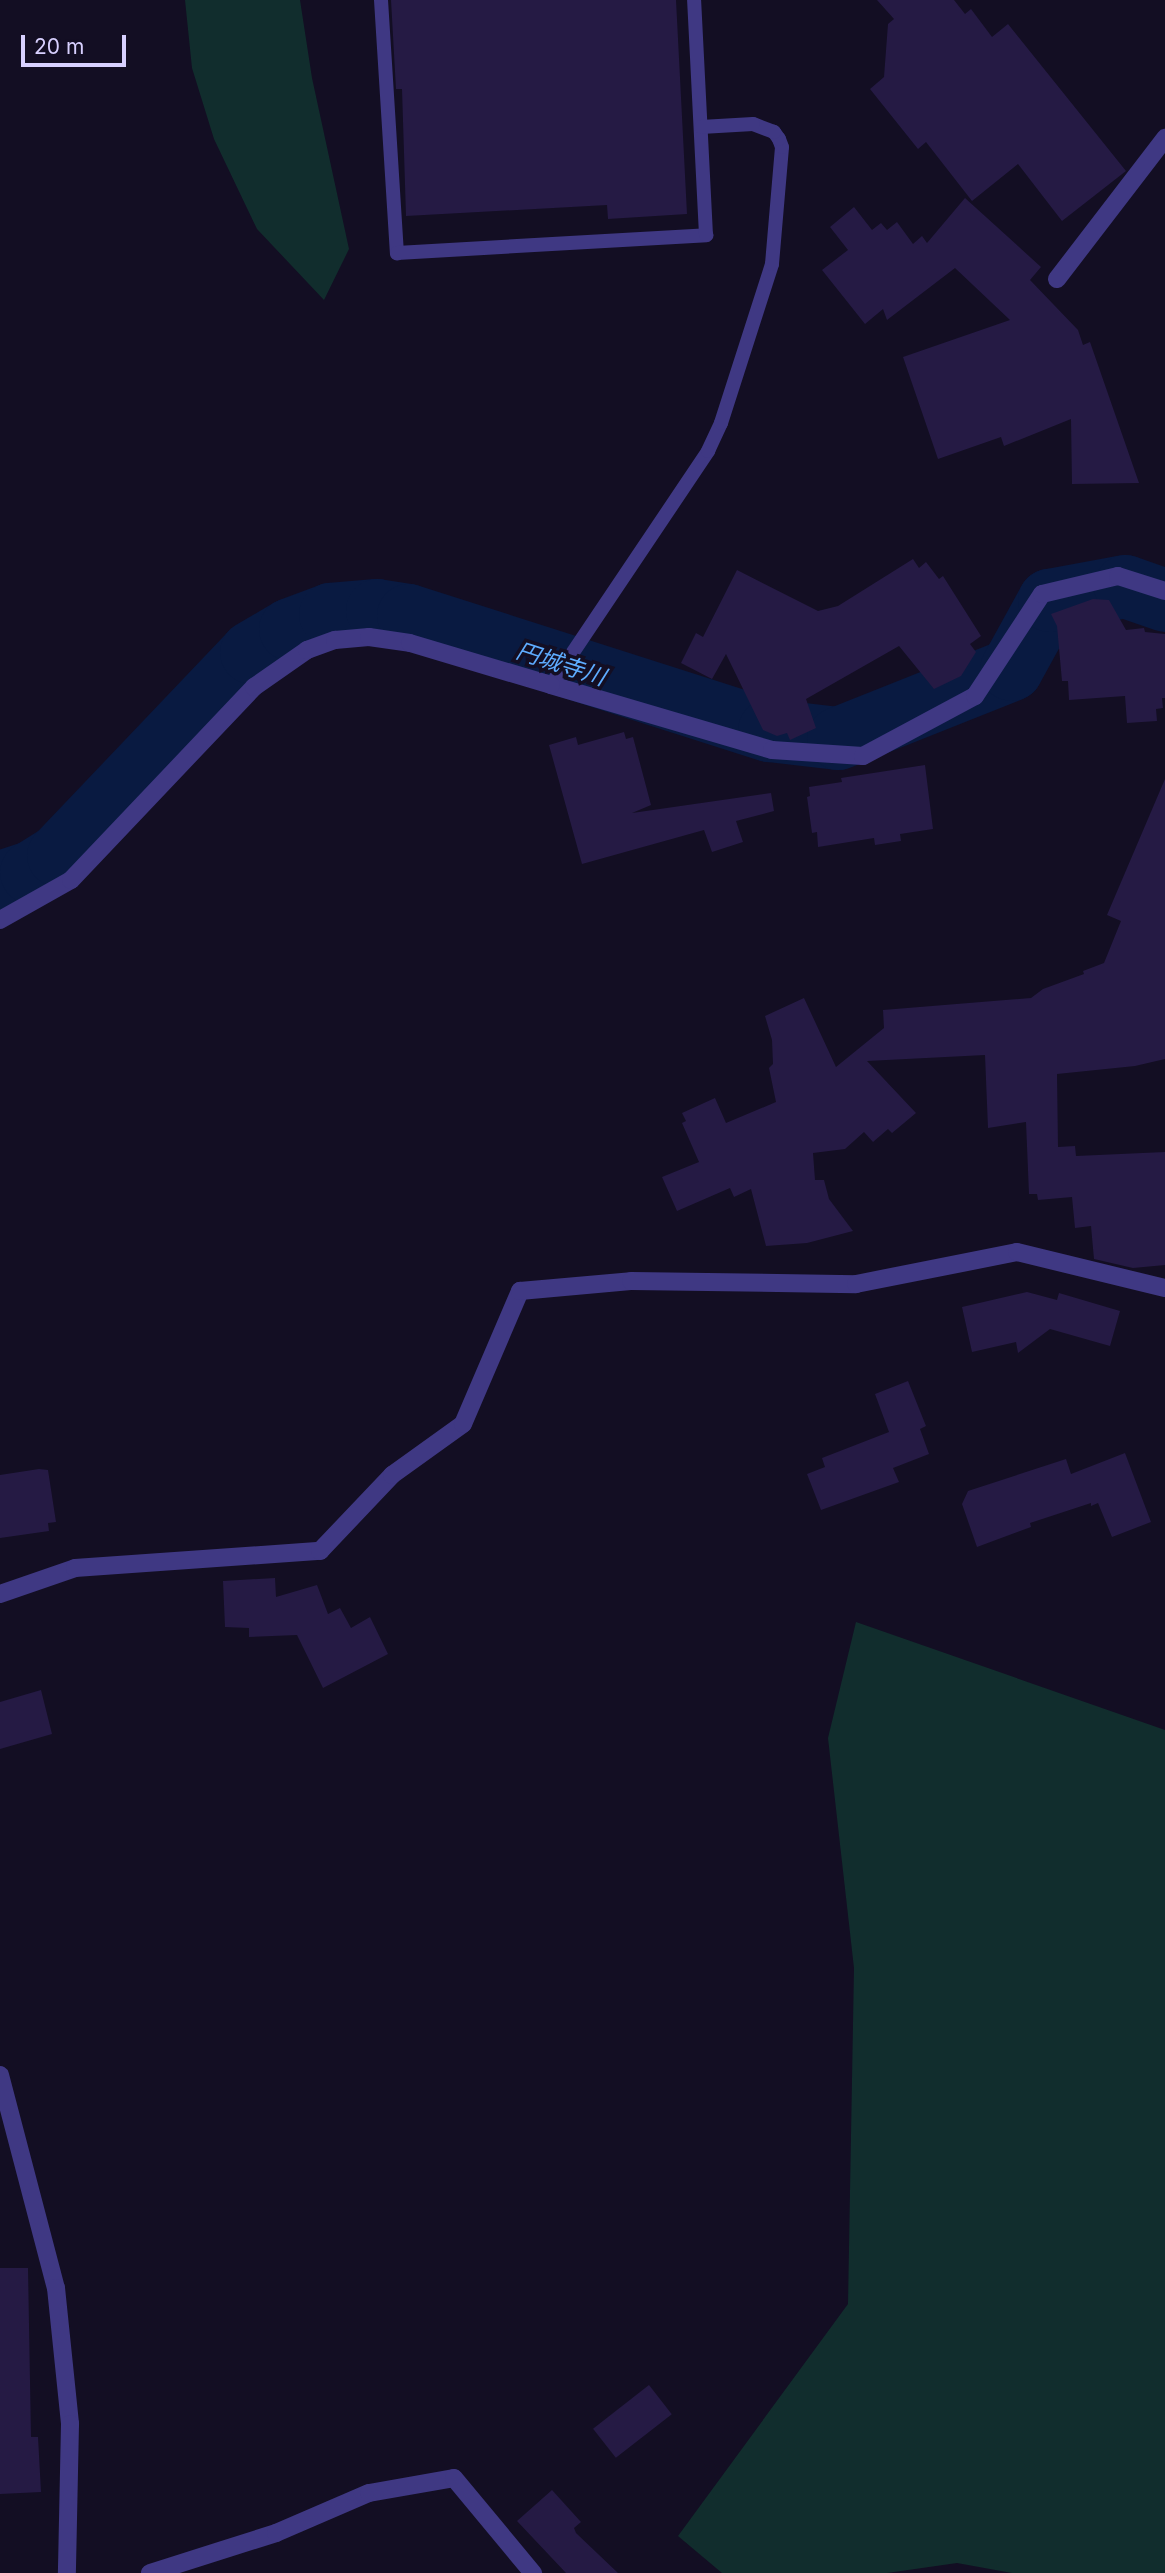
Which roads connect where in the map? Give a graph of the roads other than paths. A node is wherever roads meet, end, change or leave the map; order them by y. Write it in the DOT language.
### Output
graph roads {
  1 [pos="381,0"];
  2 [pos="694,0"];
  3 [pos="701,127"];
  4 [pos="1165,138"];
  5 [pos="1057,279"];
  6 [pos="1165,591"];
  7 [pos="551,685"];
  8 [pos="0,920"];
  9 [pos="1165,1288"];
  10 [pos="0,1594"];
  11 [pos="0,2075"];
  12 [pos="67,2573"];
  13 [pos="150,2573"];
  14 [pos="533,2573"];
  1 -- 3 [label="lane"];
  2 -- 3 [label="lane"];
  3 -- 7 [label="lane"];
  4 -- 5 [label="street"];
  6 -- 7 [label="street"];
  7 -- 8 [label="street"];
  9 -- 10 [label="street"];
  11 -- 12 [label="street"];
  13 -- 14 [label="street"];
}
